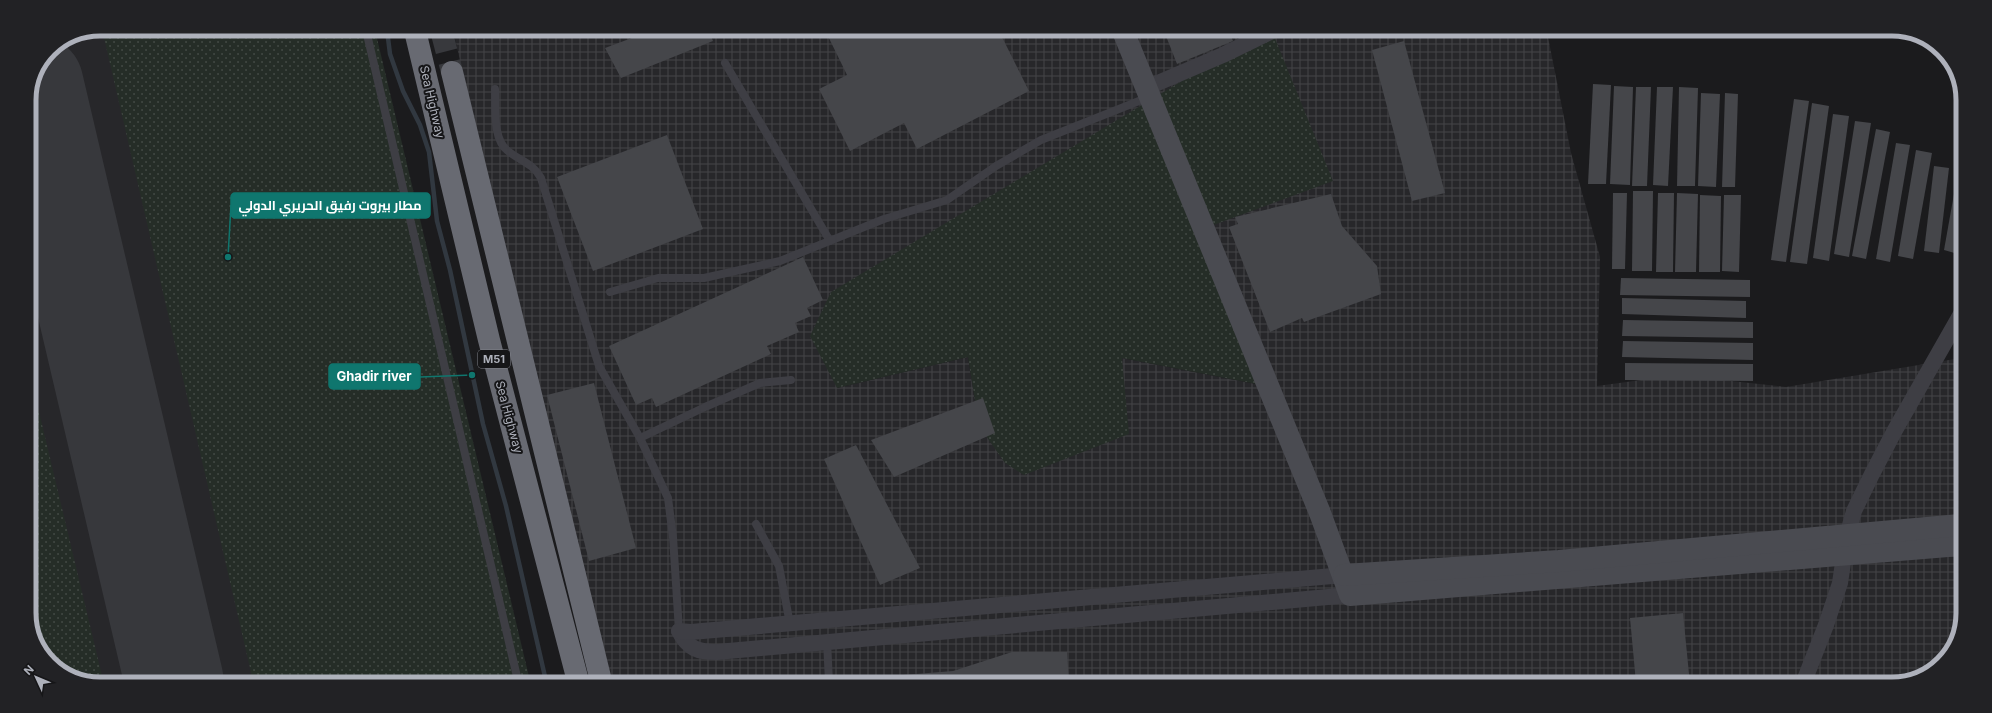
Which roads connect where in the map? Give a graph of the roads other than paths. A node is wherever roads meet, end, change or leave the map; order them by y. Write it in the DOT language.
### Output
graph roads {
  1 [pos="367,36"];
  2 [pos="416,36"];
  3 [pos="1125,36"];
  4 [pos="1262,36"];
  5 [pos="724,63"];
  6 [pos="452,72"];
  7 [pos="495,90"];
  8 [pos="1148,93"];
  9 [pos="830,241"];
  10 [pos="610,292"];
  11 [pos="1956,323"];
  12 [pos="791,380"];
  13 [pos="640,438"];
  14 [pos="756,524"];
  15 [pos="1956,526"];
  16 [pos="1847,545"];
  17 [pos="1956,545"];
  18 [pos="1344,575"];
  19 [pos="1350,596"];
  20 [pos="1078,598"];
  21 [pos="841,619"];
  22 [pos="1080,619"];
  23 [pos="812,622"];
  24 [pos="790,624"];
  25 [pos="679,631"];
  26 [pos="827,641"];
  27 [pos="517,677"];
  28 [pos="577,677"];
  29 [pos="600,677"];
  30 [pos="829,677"];
  31 [pos="1806,677"];
  1 -- 27 [label="lane"];
  2 -- 28 [label="highway, Sea Highway / M51"];
  3 -- 8 [label="street"];
  4 -- 8 [label="street"];
  5 -- 9 [label="lane"];
  6 -- 29 [label="highway, M51"];
  7 -- 13 [label="lane"];
  8 -- 9 [label="lane"];
  8 -- 18 [label="street"];
  9 -- 10 [label="lane"];
  11 -- 16 [label="street"];
  12 -- 13 [label="lane"];
  13 -- 25 [label="lane"];
  14 -- 24 [label="lane"];
  15 -- 16 [label="street"];
  16 -- 17 [label="street"];
  16 -- 18 [label="street"];
  16 -- 19 [label="street"];
  16 -- 31 [label="street"];
  18 -- 19 [label="street"];
  18 -- 20 [label="street"];
  19 -- 22 [label="street"];
  20 -- 21 [label="street"];
  20 -- 22 [label="street"];
  21 -- 23 [label="street"];
  21 -- 26 [label="street"];
  22 -- 26 [label="street"];
  23 -- 24 [label="street"];
  23 -- 26 [label="street"];
  24 -- 25 [label="street"];
  25 -- 26 [label="street"];
  26 -- 30 [label="lane"];
}
